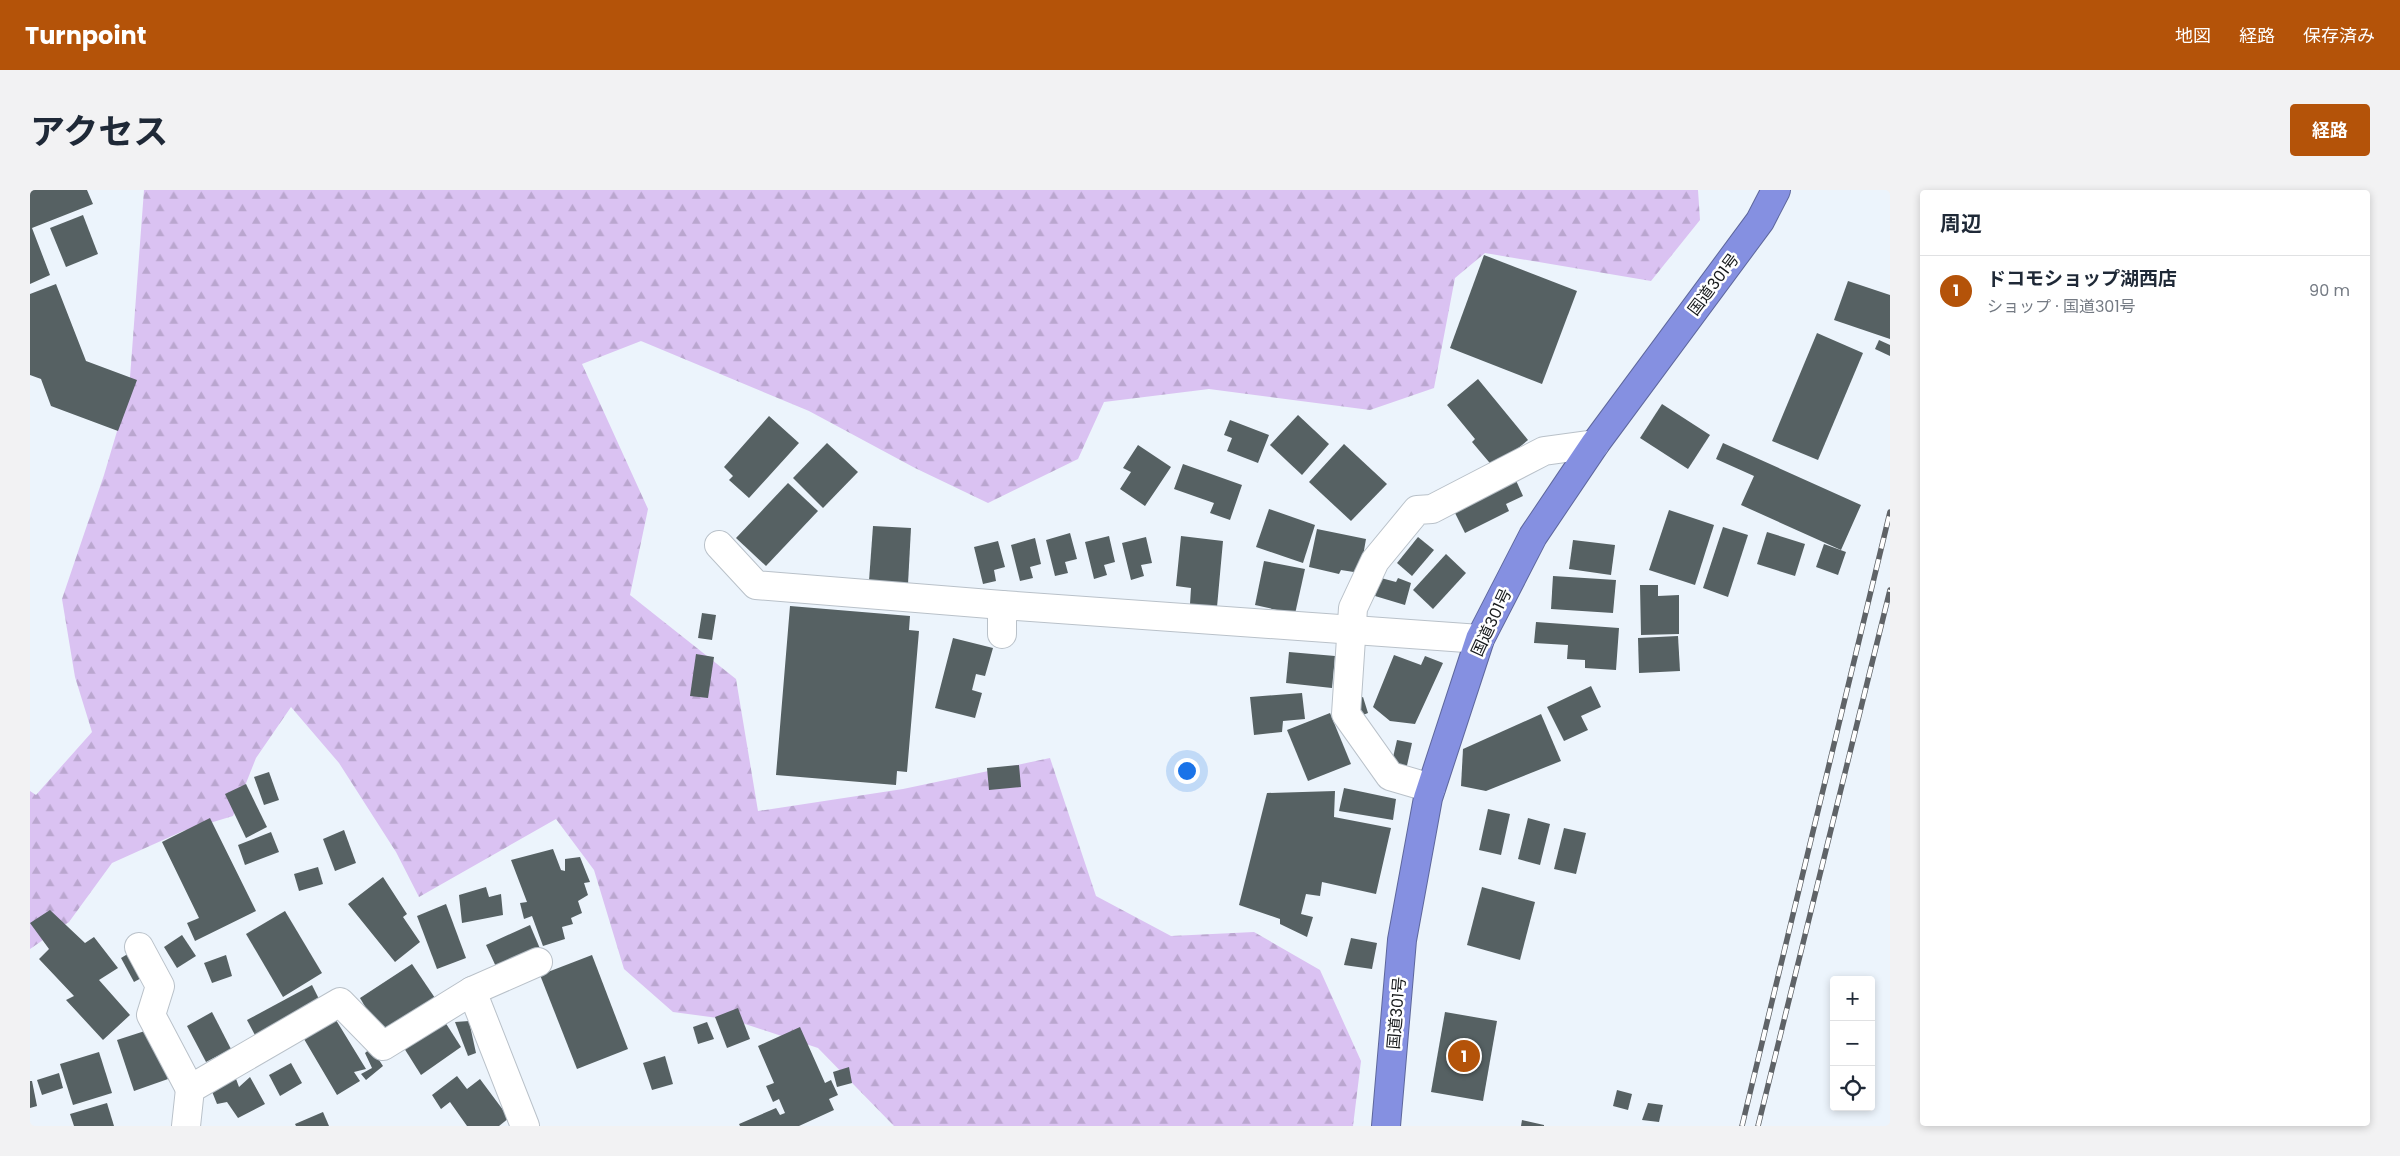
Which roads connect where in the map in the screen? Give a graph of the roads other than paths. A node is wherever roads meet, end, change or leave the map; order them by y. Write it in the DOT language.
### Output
graph roads {
  1 [pos="1776,190"];
  2 [pos="1595,444"];
  3 [pos="719,546"];
  4 [pos="1002,606"];
  5 [pos="1352,630"];
  6 [pos="1002,634"];
  7 [pos="1480,640"];
  8 [pos="1431,788"];
  9 [pos="139,947"];
  10 [pos="538,962"];
  11 [pos="472,991"];
  12 [pos="190,1089"];
  13 [pos="186,1126"];
  14 [pos="525,1126"];
  15 [pos="1386,1126"];
  1 -- 2 [label="highway, 国道301号"];
  2 -- 5 [label="street"];
  2 -- 7 [label="highway, 国道301号"];
  3 -- 4 [label="street"];
  4 -- 5 [label="street"];
  4 -- 6 [label="street"];
  5 -- 7 [label="street"];
  5 -- 8 [label="street"];
  7 -- 8 [label="highway, 国道301号"];
  8 -- 15 [label="highway, 国道301号"];
  9 -- 12 [label="street"];
  10 -- 11 [label="street"];
  11 -- 12 [label="street"];
  11 -- 14 [label="street"];
  12 -- 13 [label="street"];
}
